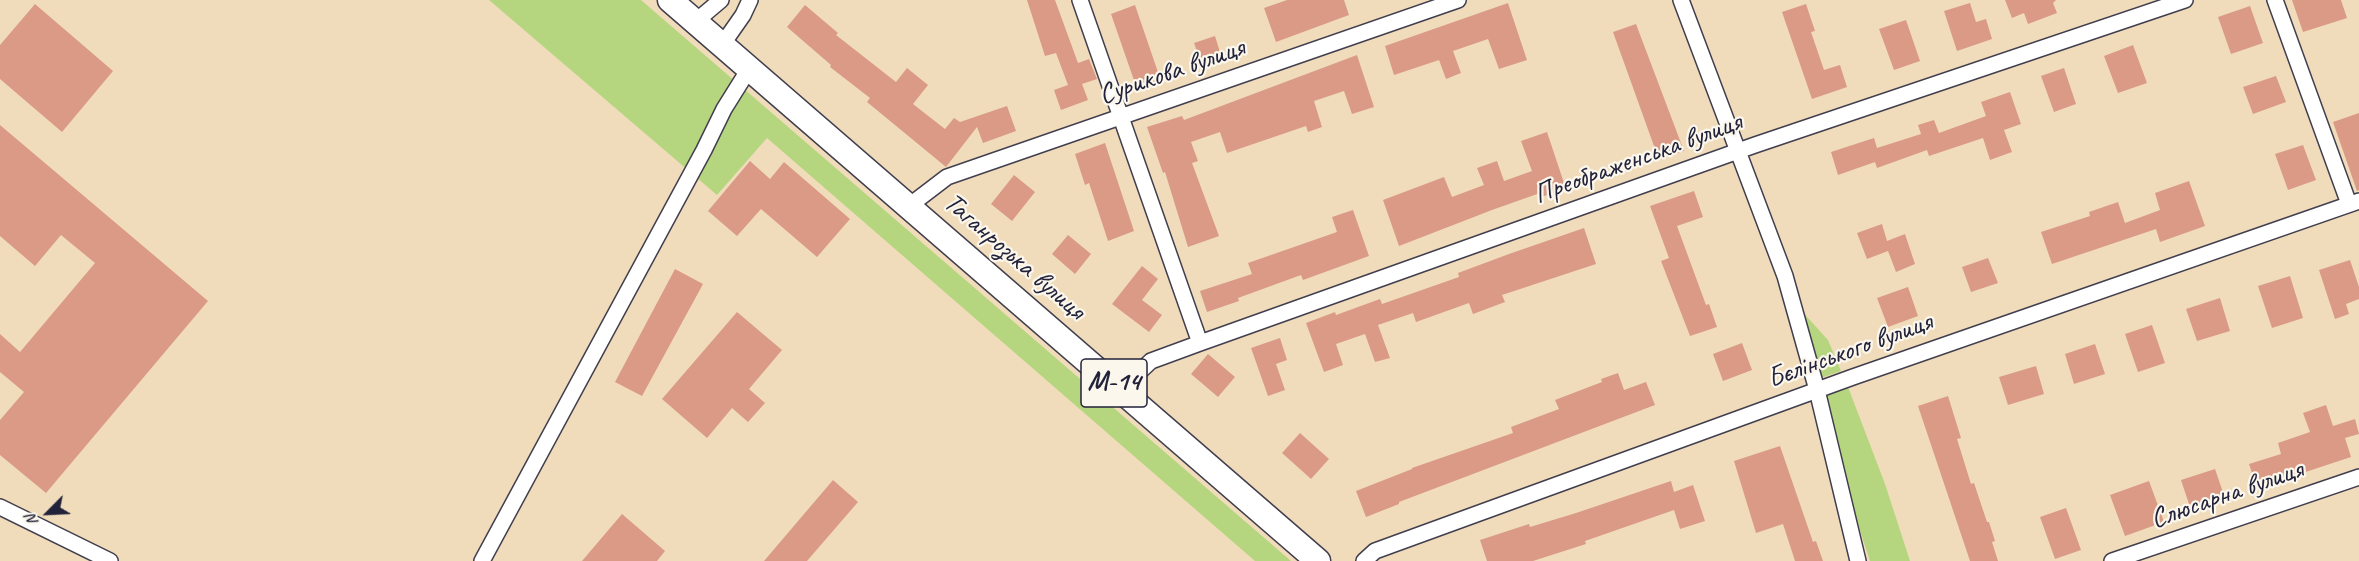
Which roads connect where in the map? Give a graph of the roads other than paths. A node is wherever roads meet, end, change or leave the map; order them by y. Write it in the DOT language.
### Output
graph roads {
  1 [pos="670,0"];
  2 [pos="721,0"];
  3 [pos="750,0"];
  4 [pos="1080,0"];
  5 [pos="1458,0"];
  6 [pos="1681,0"];
  7 [pos="2185,0"];
  8 [pos="2275,0"];
  9 [pos="695,22"];
  10 [pos="722,45"];
  11 [pos="749,69"];
  12 [pos="1121,116"];
  13 [pos="1737,151"];
  14 [pos="2354,202"];
  15 [pos="909,206"];
  16 [pos="1200,343"];
  17 [pos="1121,389"];
  18 [pos="1817,390"];
  19 [pos="2359,477"];
  20 [pos="0,507"];
  21 [pos="110,561"];
  22 [pos="482,561"];
  23 [pos="1318,561"];
  24 [pos="1364,561"];
  25 [pos="1858,561"];
  26 [pos="2112,561"];
  1 -- 9 [label="highway, Таганрозька вулиця / М-14"];
  2 -- 9 [label="street"];
  3 -- 10 [label="street"];
  4 -- 12 [label="street"];
  5 -- 12 [label="street, Сурикова вулиця"];
  6 -- 13 [label="street"];
  7 -- 13 [label="street, Преображенська вулиця"];
  8 -- 14 [label="street"];
  9 -- 10 [label="highway, Таганрозька вулиця / М-14"];
  10 -- 11 [label="highway, Таганрозька вулиця / М-14"];
  11 -- 15 [label="highway, Таганрозька вулиця / М-14"];
  11 -- 22 [label="street"];
  12 -- 15 [label="street, Сурикова вулиця"];
  12 -- 16 [label="street"];
  13 -- 16 [label="street, Преображенська вулиця"];
  13 -- 18 [label="street"];
  14 -- 18 [label="street, Бєлінського вулиця"];
  15 -- 17 [label="highway, Таганрозька вулиця / М-14"];
  16 -- 17 [label="street, Преображенська вулиця"];
  17 -- 23 [label="highway, Таганрозька вулиця / М-14"];
  18 -- 24 [label="street, Бєлінського вулиця"];
  18 -- 25 [label="street"];
  19 -- 26 [label="street, Слюсарна вулиця"];
  20 -- 21 [label="street"];
}
